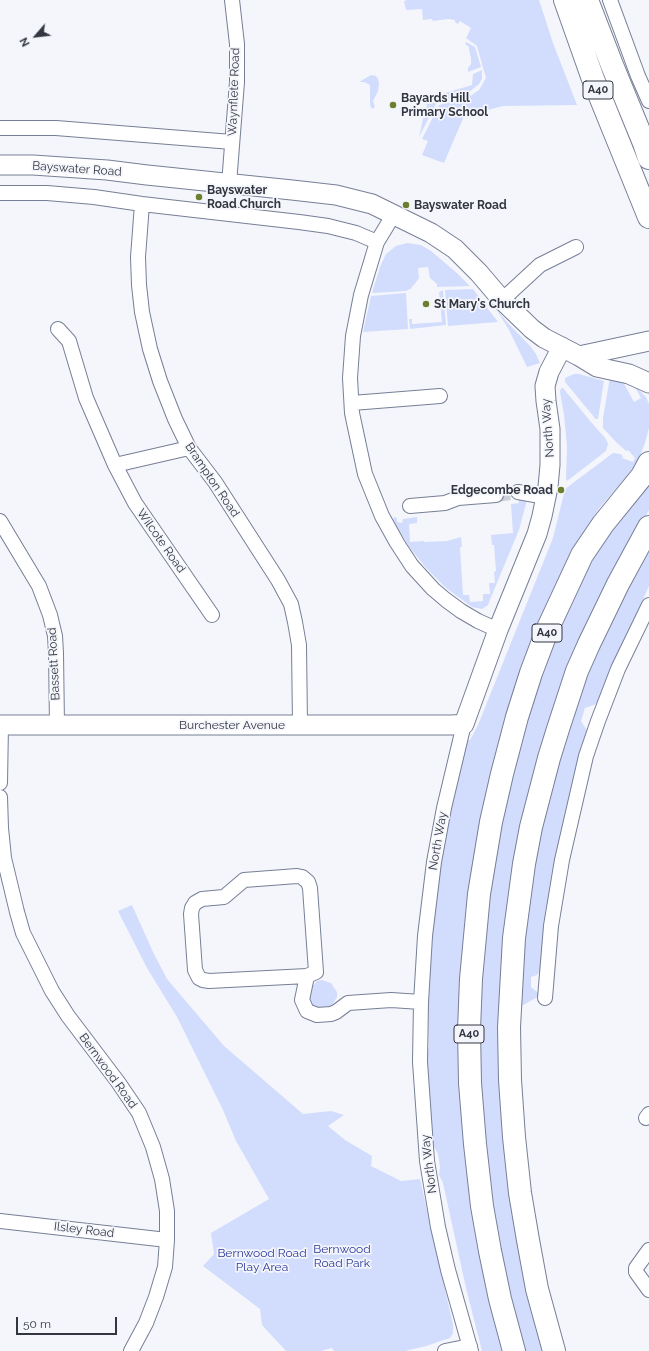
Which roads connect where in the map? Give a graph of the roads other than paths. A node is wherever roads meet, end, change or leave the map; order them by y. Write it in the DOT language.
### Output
graph roads {
  1 [pos="232,0"];
  2 [pos="565,0"];
  3 [pos="587,0"];
  4 [pos="610,0"];
  5 [pos="649,101"];
  6 [pos="0,128"];
  7 [pos="232,142"];
  8 [pos="647,150"];
  9 [pos="0,165"];
  10 [pos="229,184"];
  11 [pos="0,193"];
  12 [pos="142,204"];
  13 [pos="394,214"];
  14 [pos="649,217"];
  15 [pos="377,242"];
  16 [pos="576,247"];
  17 [pos="502,300"];
  18 [pos="58,329"];
  19 [pos="649,341"];
  20 [pos="562,347"];
  21 [pos="579,356"];
  22 [pos="649,383"];
  23 [pos="440,396"];
  24 [pos="352,403"];
  25 [pos="189,448"];
  26 [pos="649,463"];
  27 [pos="115,465"];
  28 [pos="518,492"];
  29 [pos="496,494"];
  30 [pos="546,497"];
  31 [pos="410,506"];
  32 [pos="0,521"];
  33 [pos="649,528"];
  34 [pos="649,605"];
  35 [pos="212,615"];
  36 [pos="498,630"];
  37 [pos="464,724"];
  38 [pos="1,725"];
  39 [pos="300,725"];
  40 [pos="57,726"];
  41 [pos="0,783"];
  42 [pos="0,797"];
  43 [pos="307,976"];
  44 [pos="545,998"];
  45 [pos="421,1002"];
  46 [pos="0,1221"];
  47 [pos="167,1240"];
  48 [pos="649,1250"];
  49 [pos="649,1290"];
  50 [pos="471,1348"];
  51 [pos="131,1351"];
  52 [pos="445,1351"];
  53 [pos="514,1351"];
  54 [pos="554,1351"];
  1 -- 7 [label="street, Waynflete Road"];
  2 -- 14 [label="highway, A40"];
  3 -- 8 [label="highway, A40"];
  4 -- 5 [label="street"];
  6 -- 7 [label="street"];
  7 -- 10 [label="street, Waynflete Road"];
  9 -- 10 [label="street, Bayswater Road"];
  10 -- 13 [label="street, Bayswater Road"];
  11 -- 12 [label="street"];
  12 -- 15 [label="street"];
  12 -- 25 [label="street, Brampton Road"];
  13 -- 15 [label="street"];
  13 -- 17 [label="street, Bayswater Road"];
  15 -- 24 [label="street"];
  16 -- 17 [label="street"];
  17 -- 20 [label="street, Bayswater Road"];
  18 -- 27 [label="street, Wilcote Road"];
  19 -- 21 [label="street"];
  20 -- 21 [label="street, Bayswater Road"];
  20 -- 30 [label="street, North Way"];
  21 -- 22 [label="street, Bayswater Road"];
  23 -- 24 [label="street"];
  24 -- 36 [label="street"];
  25 -- 27 [label="street"];
  25 -- 39 [label="street, Brampton Road"];
  26 -- 53 [label="highway, A40"];
  27 -- 35 [label="street, Wilcote Road"];
  28 -- 30 [label="street"];
  29 -- 31 [label="street"];
  30 -- 36 [label="street, North Way"];
  32 -- 40 [label="street, Bassett Road"];
  33 -- 54 [label="highway"];
  34 -- 44 [label="street"];
  36 -- 37 [label="street, North Way"];
  37 -- 39 [label="street, Burchester Avenue"];
  37 -- 45 [label="street, North Way"];
  38 -- 40 [label="street, Burchester Avenue"];
  38 -- 41 [label="street"];
  39 -- 40 [label="street, Burchester Avenue"];
  42 -- 47 [label="street, Bernwood Road"];
  43 -- 43 [label="street"];
  43 -- 45 [label="street"];
  45 -- 50 [label="street, North Way"];
  46 -- 47 [label="street, Ilsley Road"];
  47 -- 51 [label="street, Bernwood Road"];
  48 -- 49 [label="street"];
  50 -- 52 [label="street"];
}
